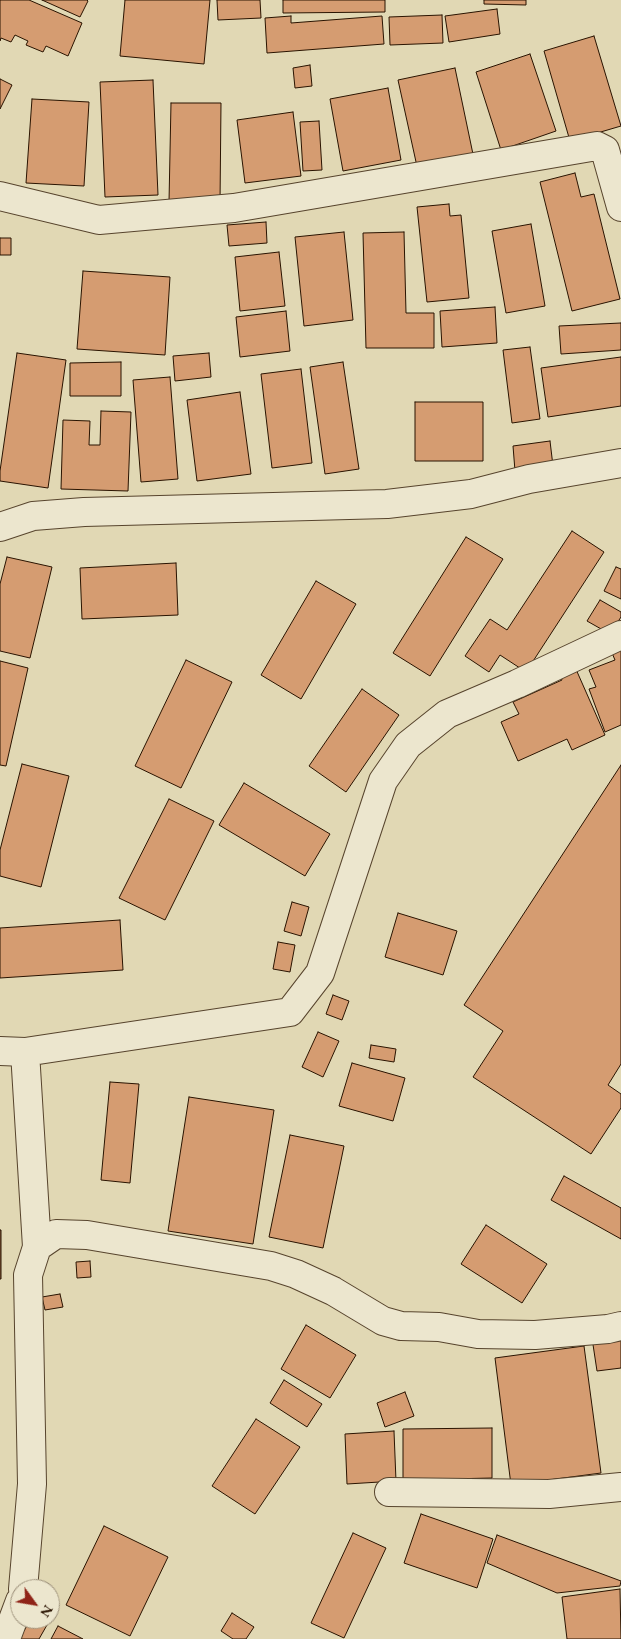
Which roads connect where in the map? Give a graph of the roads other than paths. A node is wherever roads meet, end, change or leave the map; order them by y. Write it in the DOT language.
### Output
graph roads {
  1 [pos="609,146"];
  2 [pos="0,196"];
  3 [pos="621,207"];
  4 [pos="621,463"];
  5 [pos="0,527"];
  6 [pos="621,635"];
  7 [pos="12,1052"];
  8 [pos="37,1247"];
  9 [pos="621,1326"];
  10 [pos="621,1488"];
  11 [pos="389,1492"];
  12 [pos="24,1579"];
  13 [pos="10,1628"];
  14 [pos="2,1639"];
  1 -- 2 [label="street"];
  1 -- 3 [label="street"];
  4 -- 5 [label="street"];
  6 -- 7 [label="street"];
  7 -- 8 [label="street"];
  8 -- 9 [label="street"];
  8 -- 12 [label="street"];
  10 -- 11 [label="street"];
  13 -- 14 [label="street"];
}
